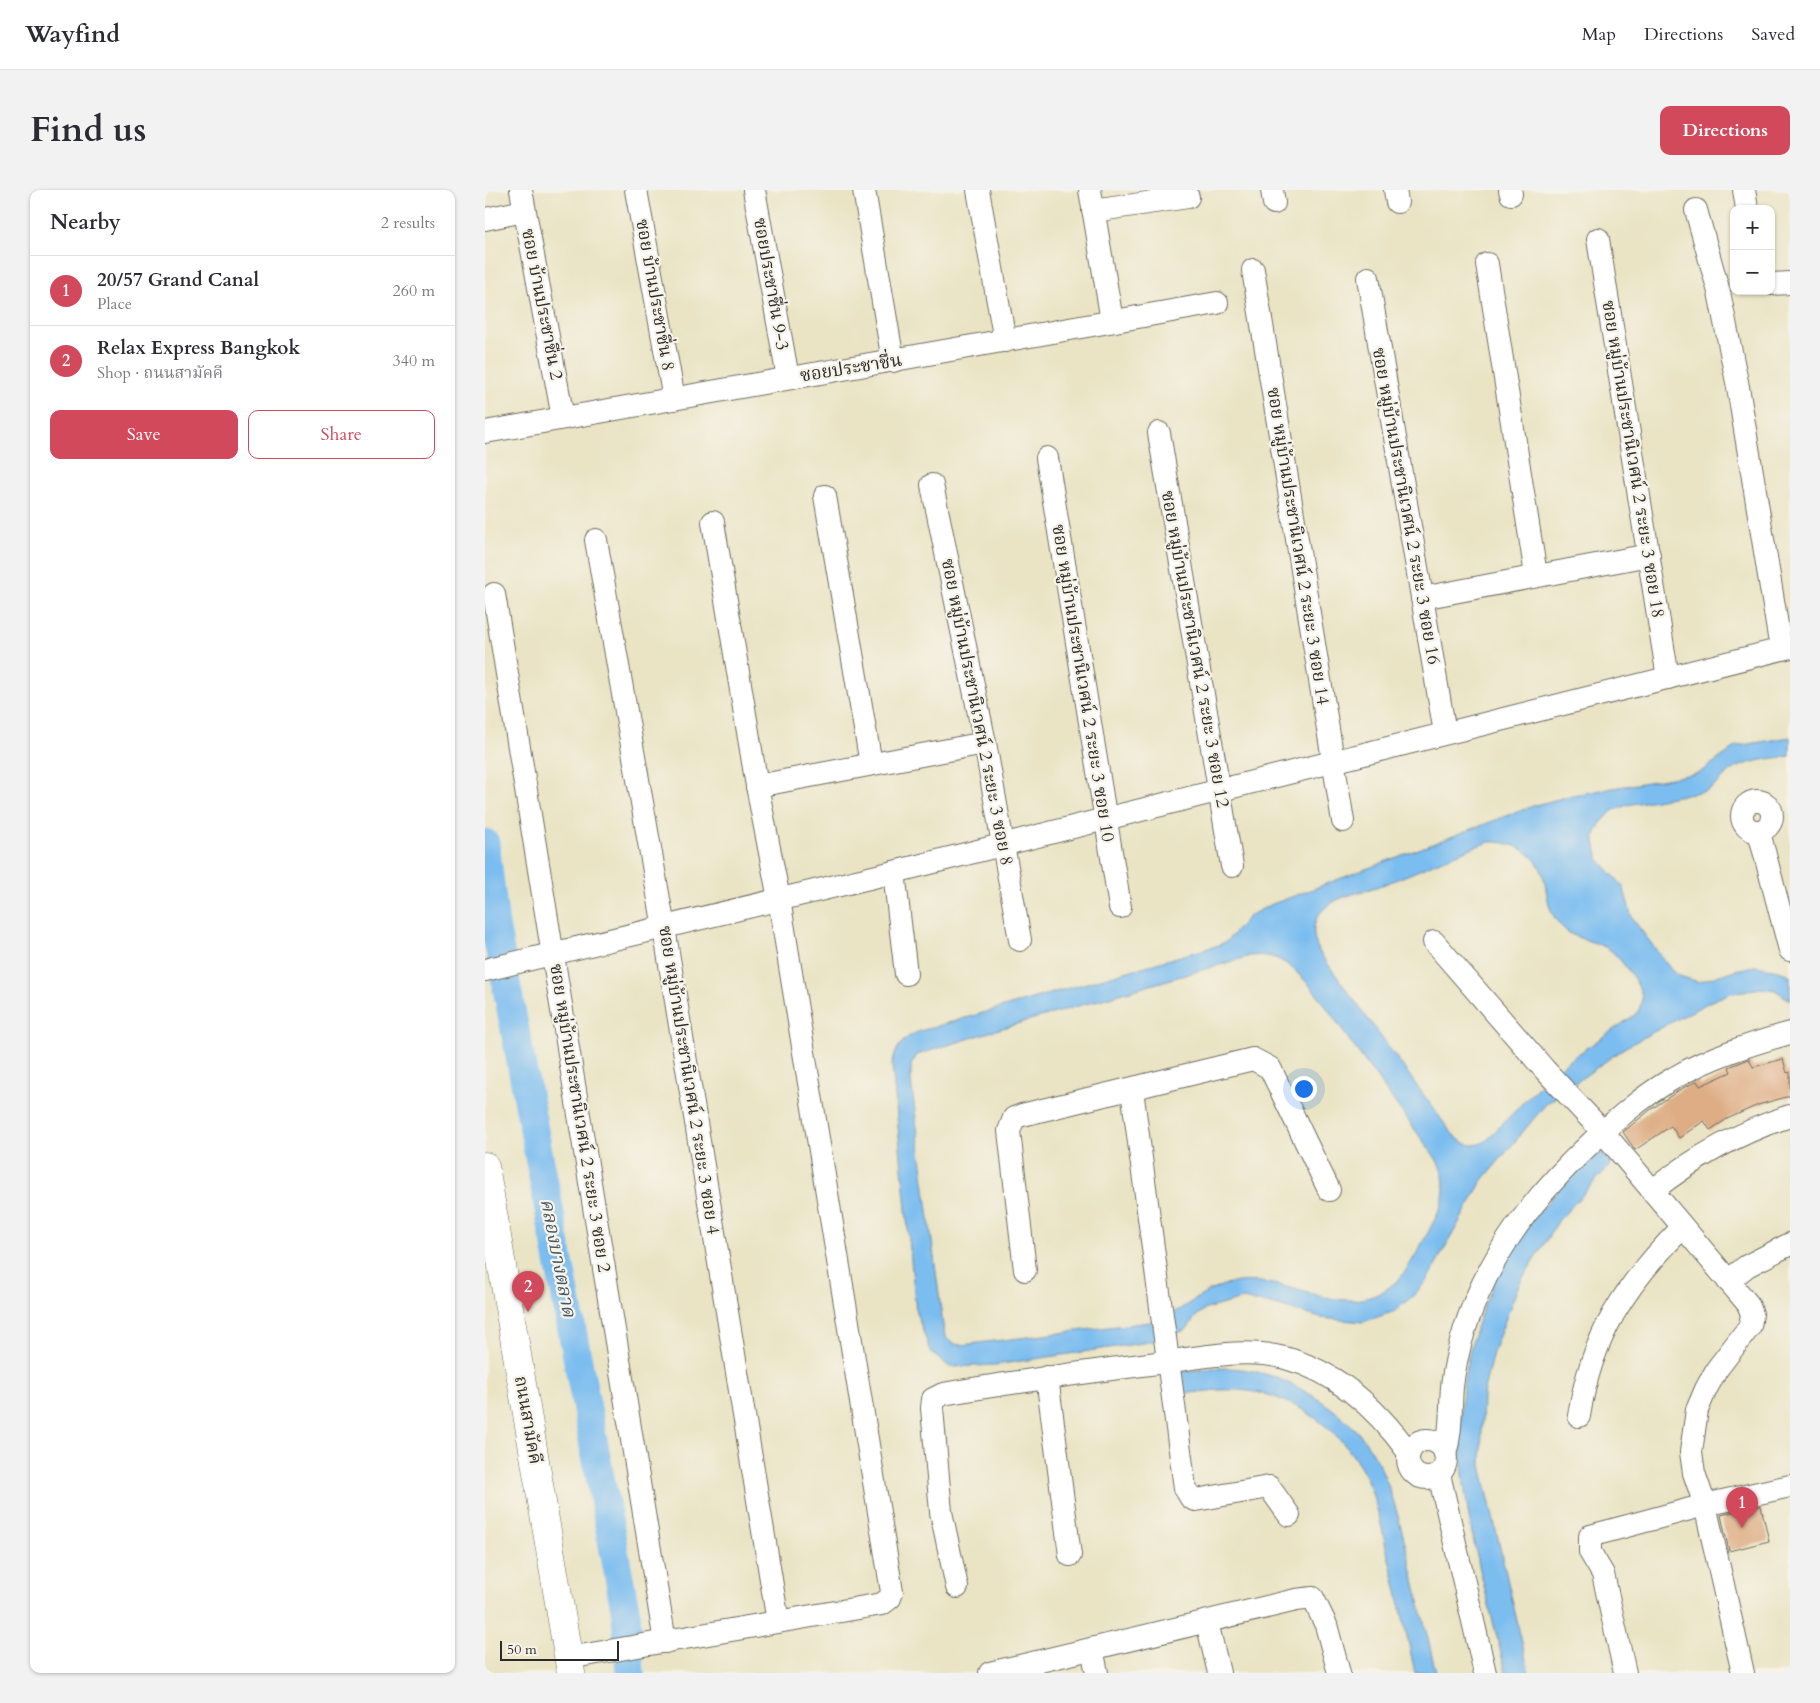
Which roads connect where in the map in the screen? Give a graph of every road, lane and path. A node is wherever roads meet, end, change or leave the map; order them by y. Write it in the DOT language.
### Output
graph roads {
  1 [pos="636,190"];
  2 [pos="754,190"];
  3 [pos="864,190"];
  4 [pos="978,190"];
  5 [pos="1744,190"];
  6 [pos="1188,197"];
  7 [pos="523,201"];
  8 [pos="1091,201"];
  9 [pos="1746,205"];
  10 [pos="1696,210"];
  11 [pos="485,219"];
  12 [pos="1598,239"];
  13 [pos="1487,264"];
  14 [pos="1253,270"];
  15 [pos="1368,278"];
  16 [pos="1790,283"];
  17 [pos="1775,284"];
  18 [pos="1217,303"];
  19 [pos="1113,321"];
  20 [pos="1005,341"];
  21 [pos="893,361"];
  22 [pos="787,378"];
  23 [pos="674,399"];
  24 [pos="563,418"];
  25 [pos="485,432"];
  26 [pos="1159,432"];
  27 [pos="1047,458"];
  28 [pos="932,485"];
  29 [pos="825,496"];
  30 [pos="713,522"];
  31 [pos="596,540"];
  32 [pos="1649,555"];
  33 [pos="1536,575"];
  34 [pos="494,594"];
  35 [pos="1422,598"];
  36 [pos="1785,648"];
  37 [pos="1668,678"];
  38 [pos="1445,733"];
  39 [pos="985,744"];
  40 [pos="1333,761"];
  41 [pos="871,764"];
  42 [pos="757,786"];
  43 [pos="1219,790"];
  44 [pos="1106,819"];
  45 [pos="1343,822"];
  46 [pos="1759,832"];
  47 [pos="1002,843"];
  48 [pos="1232,866"];
  49 [pos="894,872"];
  50 [pos="779,899"];
  51 [pos="1120,907"];
  52 [pos="664,928"];
  53 [pos="1020,940"];
  54 [pos="1434,942"];
  55 [pos="1790,950"];
  56 [pos="553,953"];
  57 [pos="486,970"];
  58 [pos="906,974"];
  59 [pos="1790,1033"];
  60 [pos="1132,1090"];
  61 [pos="1790,1116"];
  62 [pos="1603,1132"];
  63 [pos="485,1166"];
  64 [pos="1329,1190"];
  65 [pos="1653,1191"];
  66 [pos="1682,1228"];
  67 [pos="1790,1244"];
  68 [pos="1025,1270"];
  69 [pos="1728,1281"];
  70 [pos="1167,1352"];
  71 [pos="1047,1377"];
  72 [pos="1579,1416"];
  73 [pos="1409,1453"];
  74 [pos="1442,1464"];
  75 [pos="1790,1486"];
  76 [pos="1705,1505"];
  77 [pos="1289,1515"];
  78 [pos="1070,1555"];
  79 [pos="957,1587"];
  80 [pos="778,1622"];
  81 [pos="1207,1622"];
  82 [pos="655,1644"];
  83 [pos="1092,1649"];
  84 [pos="569,1665"];
  85 [pos="990,1673"];
  86 [pos="1097,1673"];
  87 [pos="1219,1673"];
  88 [pos="1339,1673"];
  89 [pos="1485,1673"];
  90 [pos="1625,1673"];
  91 [pos="1743,1673"];
  1 -- 23 [label="street, ซอย บ้านประชาชื่น 8"];
  2 -- 22 [label="street, ซอยประชาชื่น 9-3"];
  3 -- 21 [label="street"];
  4 -- 20 [label="street"];
  5 -- 9 [label="street"];
  6 -- 8 [label="street"];
  7 -- 11 [label="street"];
  7 -- 24 [label="street, ซอย บ้านประชาชื่น 2"];
  8 -- 19 [label="street"];
  10 -- 36 [label="street"];
  12 -- 32 [label="street, ซอย หมู่บ้านประชานิเวศน์ 2 ระยะ 3 ซอย 18"];
  13 -- 33 [label="street"];
  14 -- 40 [label="street, ซอย หมู่บ้านประชานิเวศน์ 2 ระยะ 3 ซอย 14"];
  15 -- 35 [label="street, ซอย หมู่บ้านประชานิเวศน์ 2 ระยะ 3 ซอย 16"];
  16 -- 17 [label="street"];
  18 -- 19 [label="street, ซอยประชาชื่น"];
  19 -- 20 [label="street, ซอยประชาชื่น"];
  20 -- 21 [label="street, ซอยประชาชื่น"];
  21 -- 22 [label="street, ซอยประชาชื่น"];
  22 -- 23 [label="street, ซอยประชาชื่น"];
  23 -- 24 [label="street, ซอยประชาชื่น"];
  24 -- 25 [label="street, ซอยประชาชื่น"];
  26 -- 43 [label="street, ซอย หมู่บ้านประชานิเวศน์ 2 ระยะ 3 ซอย 12"];
  27 -- 44 [label="street, ซอย หมู่บ้านประชานิเวศน์ 2 ระยะ 3 ซอย 10"];
  28 -- 39 [label="street, ซอย หมู่บ้านประชานิเวศน์ 2 ระยะ 3 ซอย 8"];
  29 -- 41 [label="street"];
  30 -- 42 [label="street"];
  31 -- 52 [label="street, ซอย หมู่บ้านประชานิเวศน์ 2 ระยะ 3 ซอย 4"];
  32 -- 33 [label="street"];
  32 -- 37 [label="street, ซอย หมู่บ้านประชานิเวศน์ 2 ระยะ 3 ซอย 18"];
  33 -- 35 [label="street"];
  34 -- 56 [label="street, ซอย หมู่บ้านประชานิเวศน์ 2 ระยะ 3 ซอย 2"];
  35 -- 38 [label="street, ซอย หมู่บ้านประชานิเวศน์ 2 ระยะ 3 ซอย 16"];
  36 -- 37 [label="street"];
  37 -- 38 [label="street"];
  38 -- 40 [label="street"];
  39 -- 41 [label="street"];
  39 -- 47 [label="street, ซอย หมู่บ้านประชานิเวศน์ 2 ระยะ 3 ซอย 8"];
  40 -- 43 [label="street"];
  40 -- 45 [label="street, ซอย หมู่บ้านประชานิเวศน์ 2 ระยะ 3 ซอย 14"];
  41 -- 42 [label="street"];
  42 -- 50 [label="street"];
  43 -- 44 [label="street"];
  43 -- 48 [label="street, ซอย หมู่บ้านประชานิเวศน์ 2 ระยะ 3 ซอย 12"];
  44 -- 47 [label="street"];
  44 -- 51 [label="street, ซอย หมู่บ้านประชานิเวศน์ 2 ระยะ 3 ซอย 10"];
  46 -- 55 [label="street"];
  47 -- 49 [label="street"];
  47 -- 53 [label="street, ซอย หมู่บ้านประชานิเวศน์ 2 ระยะ 3 ซอย 8"];
  49 -- 50 [label="street"];
  49 -- 58 [label="street"];
  50 -- 52 [label="street"];
  50 -- 80 [label="street"];
  52 -- 56 [label="street"];
  52 -- 80 [label="street, ซอย หมู่บ้านประชานิเวศน์ 2 ระยะ 3 ซอย 4"];
  54 -- 62 [label="street"];
  56 -- 57 [label="street"];
  56 -- 82 [label="street, ซอย หมู่บ้านประชานิเวศน์ 2 ระยะ 3 ซอย 2"];
  59 -- 62 [label="street"];
  60 -- 64 [label="street"];
  60 -- 68 [label="street"];
  60 -- 70 [label="street"];
  61 -- 65 [label="street"];
  62 -- 65 [label="street"];
  62 -- 74 [label="street"];
  63 -- 84 [label="main road, ถนนสามัคคี"];
  65 -- 66 [label="street"];
  66 -- 69 [label="street"];
  66 -- 72 [label="street"];
  67 -- 69 [label="street"];
  69 -- 76 [label="street"];
  70 -- 71 [label="street"];
  70 -- 73 [label="street"];
  70 -- 77 [label="street"];
  71 -- 78 [label="street"];
  71 -- 79 [label="street"];
  73 -- 74 [label="street"];
  73 -- 74 [label="street"];
  74 -- 89 [label="street"];
  75 -- 76 [label="street"];
  76 -- 90 [label="street"];
  76 -- 91 [label="street"];
  80 -- 82 [label="street"];
  81 -- 83 [label="street"];
  81 -- 87 [label="street"];
  81 -- 88 [label="street"];
  82 -- 84 [label="street"];
  83 -- 85 [label="street"];
  83 -- 86 [label="street"];
}
